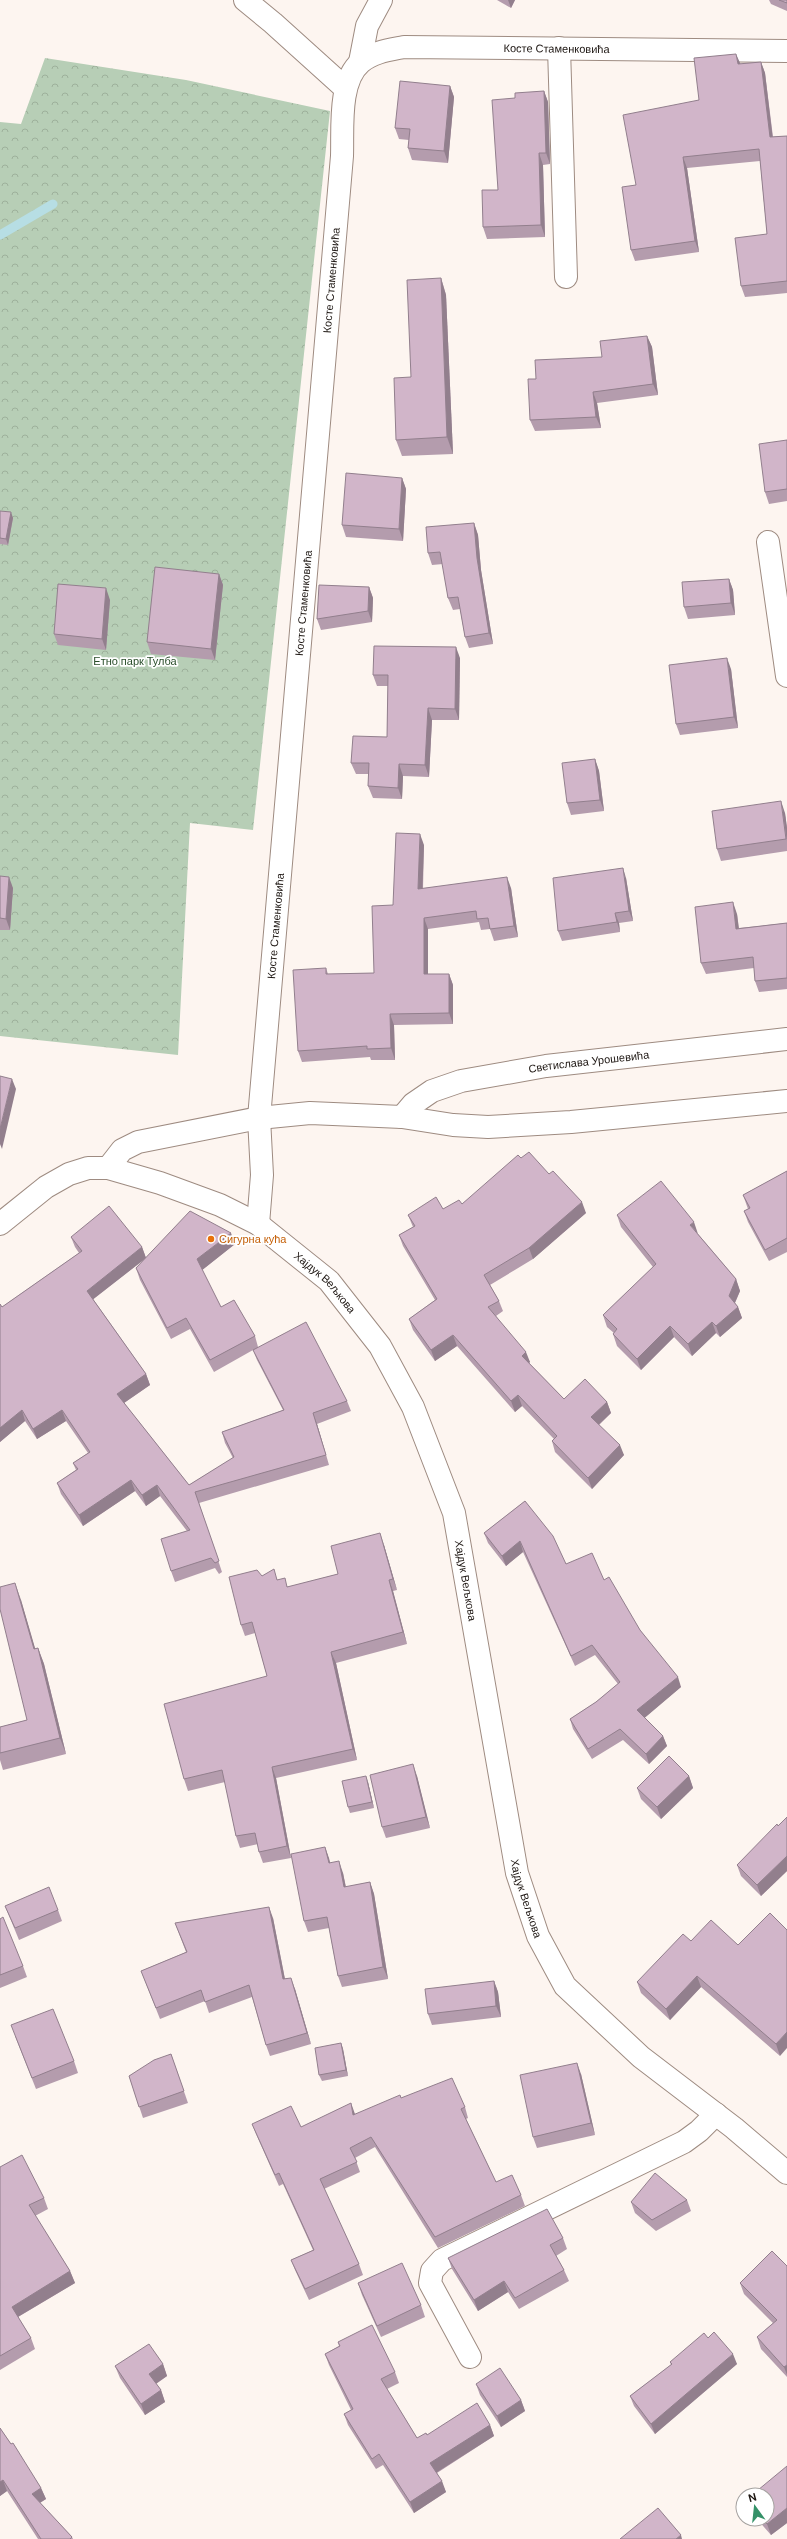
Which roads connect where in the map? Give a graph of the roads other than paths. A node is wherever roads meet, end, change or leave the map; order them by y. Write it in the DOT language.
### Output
graph roads {
  1 [pos="245,0"];
  2 [pos="381,0"];
  3 [pos="559,48"];
  4 [pos="787,51"];
  5 [pos="360,62"];
  6 [pos="344,88"];
  7 [pos="566,277"];
  8 [pos="768,542"];
  9 [pos="787,676"];
  10 [pos="787,1039"];
  11 [pos="787,1101"];
  12 [pos="402,1117"];
  13 [pos="259,1118"];
  14 [pos="108,1168"];
  15 [pos="0,1224"];
  16 [pos="258,1224"];
  17 [pos="716,2114"];
  18 [pos="787,2173"];
  19 [pos="470,2357"];
  1 -- 6 [label="street"];
  2 -- 5 [label="street"];
  3 -- 4 [label="street, Косте Стаменковића"];
  3 -- 5 [label="street, Косте Стаменковића"];
  3 -- 7 [label="street"];
  5 -- 6 [label="street, Косте Стаменковића"];
  6 -- 13 [label="street, Косте Стаменковића"];
  8 -- 9 [label="street"];
  10 -- 12 [label="street, Светислава Урошевића"];
  11 -- 12 [label="street"];
  12 -- 13 [label="street"];
  13 -- 14 [label="street"];
  13 -- 16 [label="street, Косте Стаменковића"];
  14 -- 15 [label="street, Хајдук Вељкова"];
  14 -- 16 [label="street, Хајдук Вељкова"];
  16 -- 17 [label="street, Хајдук Вељкова"];
  17 -- 18 [label="street, Хајдук Вељкова"];
  17 -- 19 [label="street"];
}
